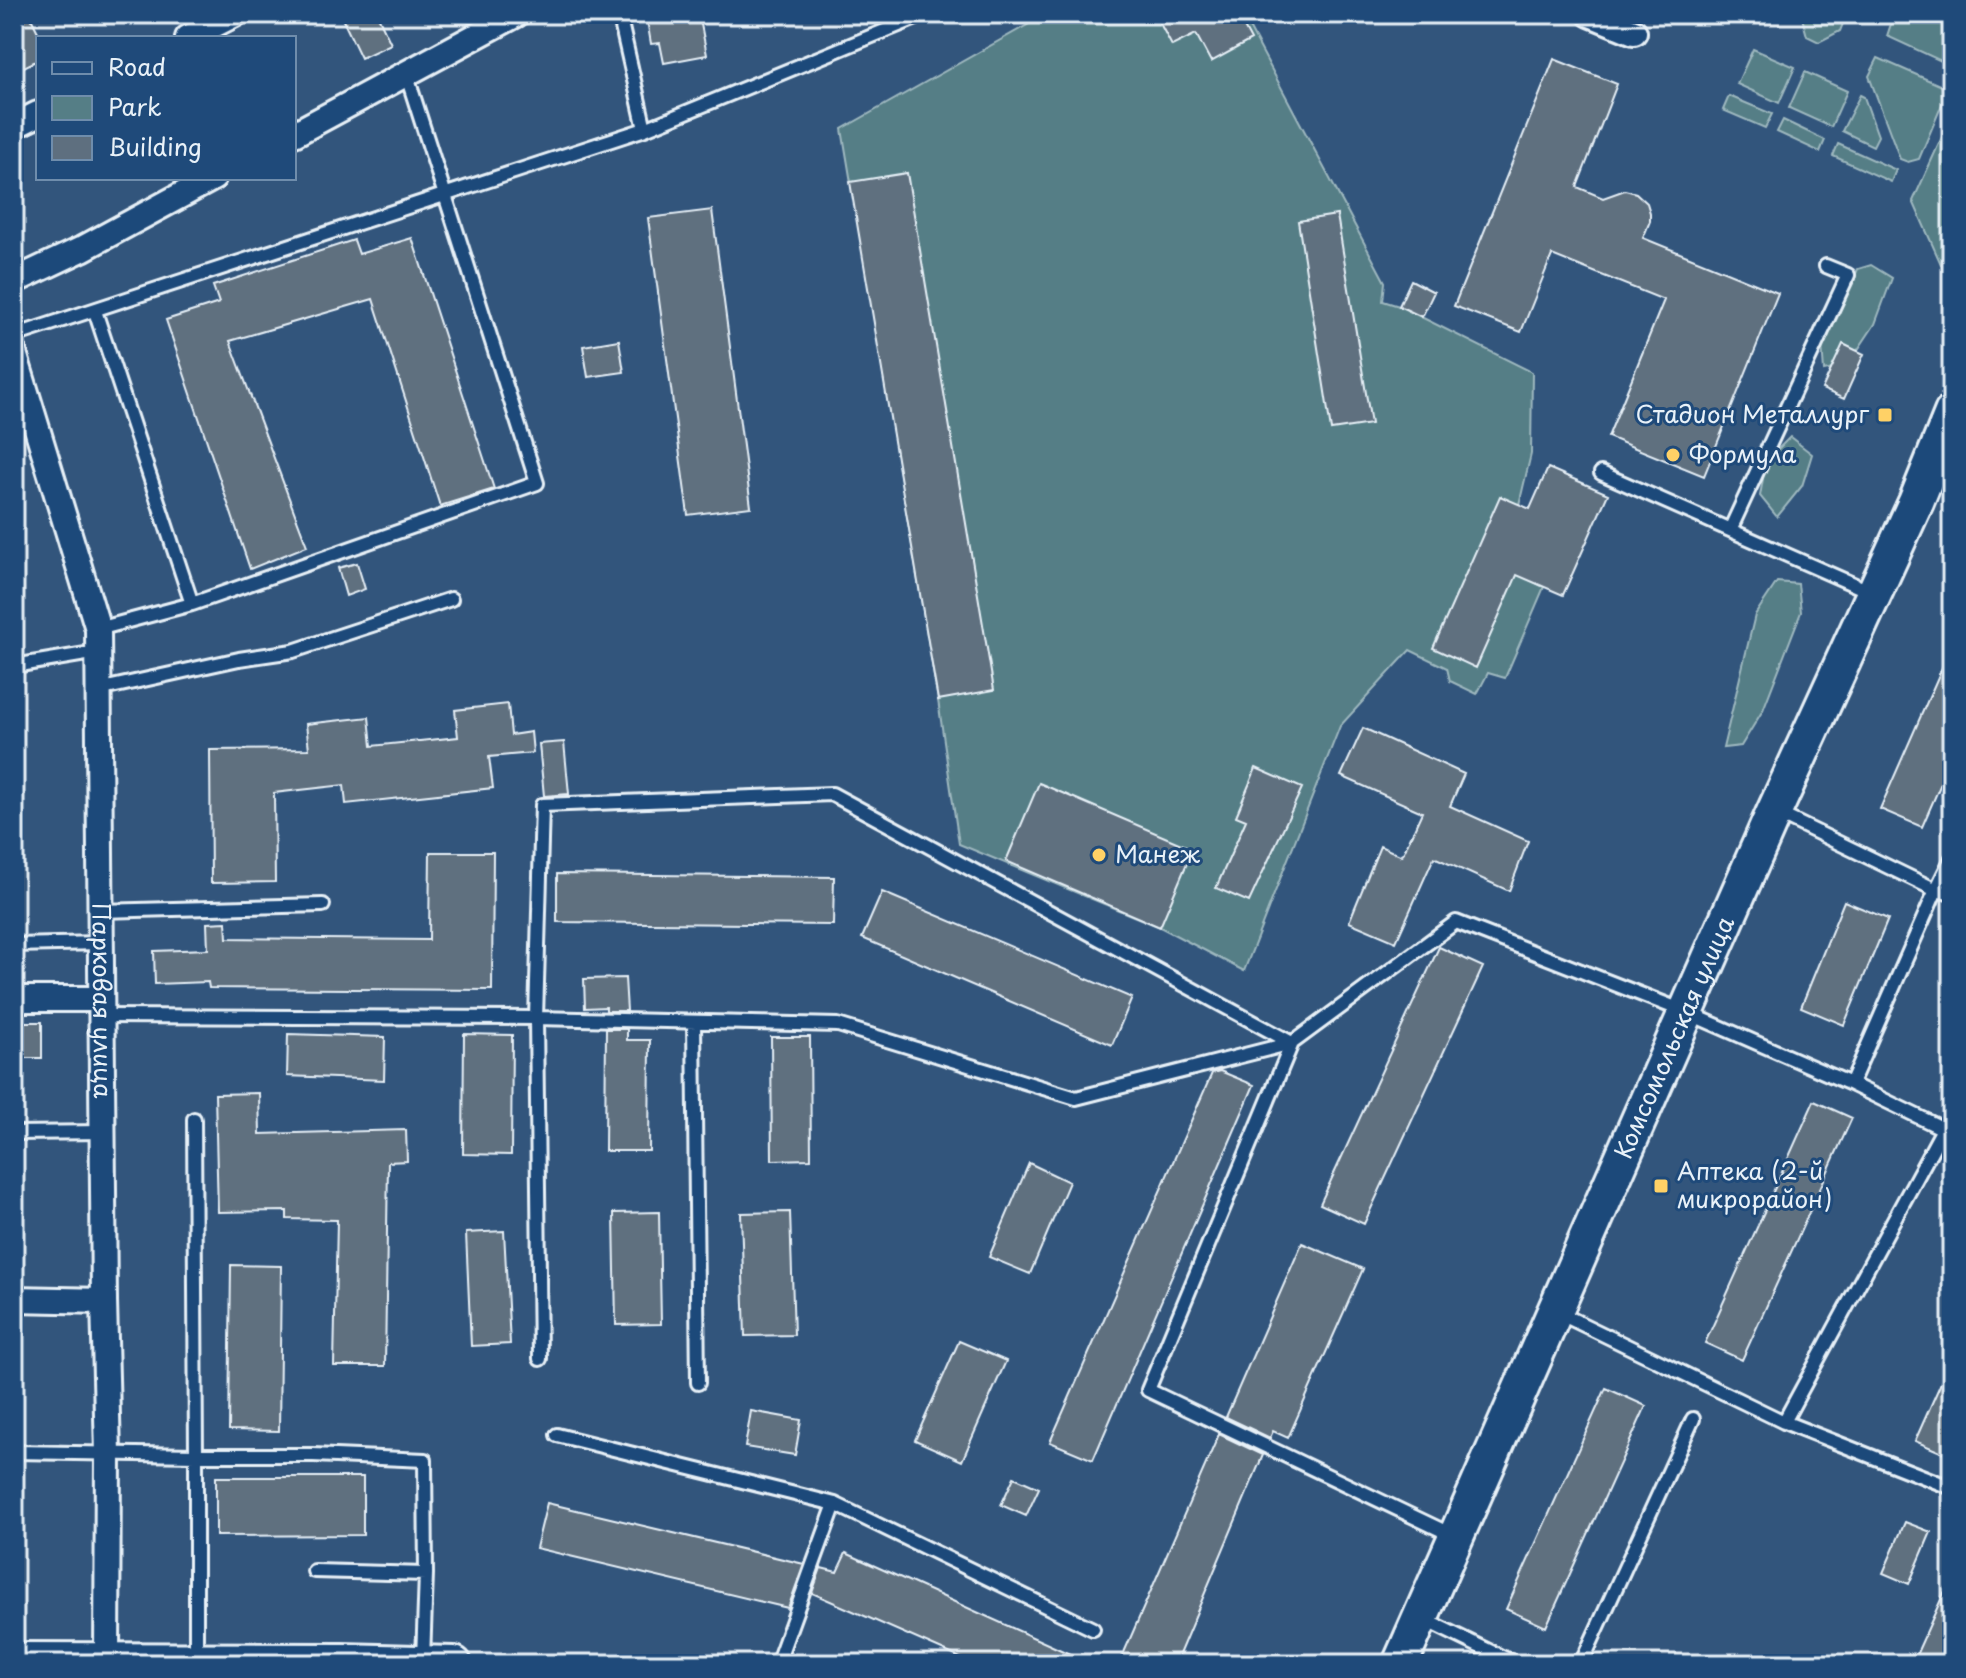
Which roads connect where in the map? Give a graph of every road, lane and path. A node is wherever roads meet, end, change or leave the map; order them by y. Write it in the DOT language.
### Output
graph roads {
  1 [pos="235,14"];
  2 [pos="517,14"];
  3 [pos="619,14"];
  4 [pos="926,14"];
  5 [pos="1590,14"];
  6 [pos="1634,32"];
  7 [pos="192,36"];
  8 [pos="406,73"];
  9 [pos="36,115"];
  10 [pos="14,126"];
  11 [pos="645,129"];
  12 [pos="296,133"];
  13 [pos="209,180"];
  14 [pos="445,193"];
  15 [pos="1826,266"];
  16 [pos="14,281"];
  17 [pos="95,311"];
  18 [pos="14,336"];
  19 [pos="14,353"];
  20 [pos="1952,413"];
  21 [pos="1601,473"];
  22 [pos="1730,530"];
  23 [pos="1874,593"];
  24 [pos="451,599"];
  25 [pos="192,604"];
  26 [pos="98,641"];
  27 [pos="14,666"];
  28 [pos="98,690"];
  29 [pos="1774,812"];
  30 [pos="1952,858"];
  31 [pos="1936,890"];
  32 [pos="1952,894"];
  33 [pos="323,905"];
  34 [pos="100,911"];
  35 [pos="100,943"];
  36 [pos="14,945"];
  37 [pos="14,999"];
  38 [pos="101,1008"];
  39 [pos="1686,1012"];
  40 [pos="536,1018"];
  41 [pos="694,1022"];
  42 [pos="1292,1043"];
  43 [pos="1851,1084"];
  44 [pos="194,1119"];
  45 [pos="1948,1131"];
  46 [pos="104,1132"];
  47 [pos="14,1133"];
  48 [pos="14,1299"];
  49 [pos="104,1301"];
  50 [pos="1554,1311"];
  51 [pos="540,1359"];
  52 [pos="698,1383"];
  53 [pos="1693,1419"];
  54 [pos="1784,1422"];
  55 [pos="557,1435"];
  56 [pos="14,1452"];
  57 [pos="108,1454"];
  58 [pos="196,1455"];
  59 [pos="1952,1488"];
  60 [pos="835,1504"];
  61 [pos="1454,1536"];
  62 [pos="314,1571"];
  63 [pos="426,1574"];
  64 [pos="1420,1618"];
  65 [pos="1093,1629"];
  66 [pos="14,1660"];
  67 [pos="196,1660"];
  68 [pos="97,1661"];
  69 [pos="438,1663"];
  70 [pos="777,1664"];
  71 [pos="1400,1664"];
  72 [pos="1516,1664"];
  73 [pos="1581,1664"];
  1 -- 7 [label="street"];
  2 -- 8 [label="street"];
  3 -- 11 [label="lane"];
  4 -- 11 [label="lane"];
  5 -- 6 [label="street"];
  8 -- 12 [label="street"];
  8 -- 14 [label="lane"];
  9 -- 10 [label="street"];
  11 -- 14 [label="lane"];
  13 -- 16 [label="street"];
  14 -- 17 [label="lane"];
  14 -- 25 [label="lane"];
  15 -- 22 [label="lane"];
  17 -- 18 [label="lane"];
  17 -- 25 [label="lane"];
  19 -- 26 [label="street, Парковая улица"];
  20 -- 23 [label="main road, Комсомольская улица"];
  21 -- 22 [label="lane"];
  22 -- 23 [label="lane"];
  23 -- 29 [label="main road, Комсомольская улица"];
  24 -- 28 [label="lane"];
  25 -- 26 [label="lane"];
  26 -- 27 [label="lane"];
  26 -- 28 [label="street, Парковая улица"];
  28 -- 34 [label="street, Парковая улица"];
  29 -- 31 [label="lane"];
  29 -- 39 [label="main road, Комсомольская улица"];
  30 -- 31 [label="lane"];
  31 -- 32 [label="lane"];
  31 -- 43 [label="lane"];
  33 -- 34 [label="lane"];
  34 -- 35 [label="street, Парковая улица"];
  35 -- 36 [label="lane"];
  35 -- 38 [label="street, Парковая улица"];
  37 -- 38 [label="street"];
  38 -- 40 [label="lane"];
  38 -- 46 [label="street, Парковая улица"];
  39 -- 42 [label="lane"];
  39 -- 43 [label="lane"];
  39 -- 50 [label="main road, Комсомольская улица"];
  40 -- 41 [label="lane"];
  40 -- 42 [label="lane"];
  40 -- 51 [label="lane"];
  41 -- 42 [label="lane"];
  41 -- 52 [label="lane"];
  42 -- 61 [label="lane"];
  43 -- 45 [label="lane"];
  44 -- 58 [label="lane"];
  45 -- 54 [label="lane"];
  46 -- 47 [label="lane"];
  46 -- 49 [label="street, Парковая улица"];
  48 -- 49 [label="street"];
  49 -- 57 [label="street, Парковая улица"];
  50 -- 54 [label="lane"];
  50 -- 61 [label="main road, Комсомольская улица"];
  53 -- 73 [label="lane"];
  54 -- 59 [label="lane"];
  55 -- 60 [label="lane"];
  56 -- 57 [label="lane"];
  57 -- 58 [label="lane"];
  57 -- 68 [label="street, Парковая улица"];
  58 -- 63 [label="lane"];
  58 -- 67 [label="lane"];
  60 -- 65 [label="lane"];
  60 -- 70 [label="lane"];
  61 -- 64 [label="main road, Комсомольская улица"];
  62 -- 63 [label="lane"];
  63 -- 69 [label="lane"];
  64 -- 71 [label="main road, Комсомольская улица"];
  64 -- 72 [label="lane"];
  66 -- 68 [label="main road"];
  67 -- 68 [label="main road"];
  67 -- 69 [label="main road"];
}
